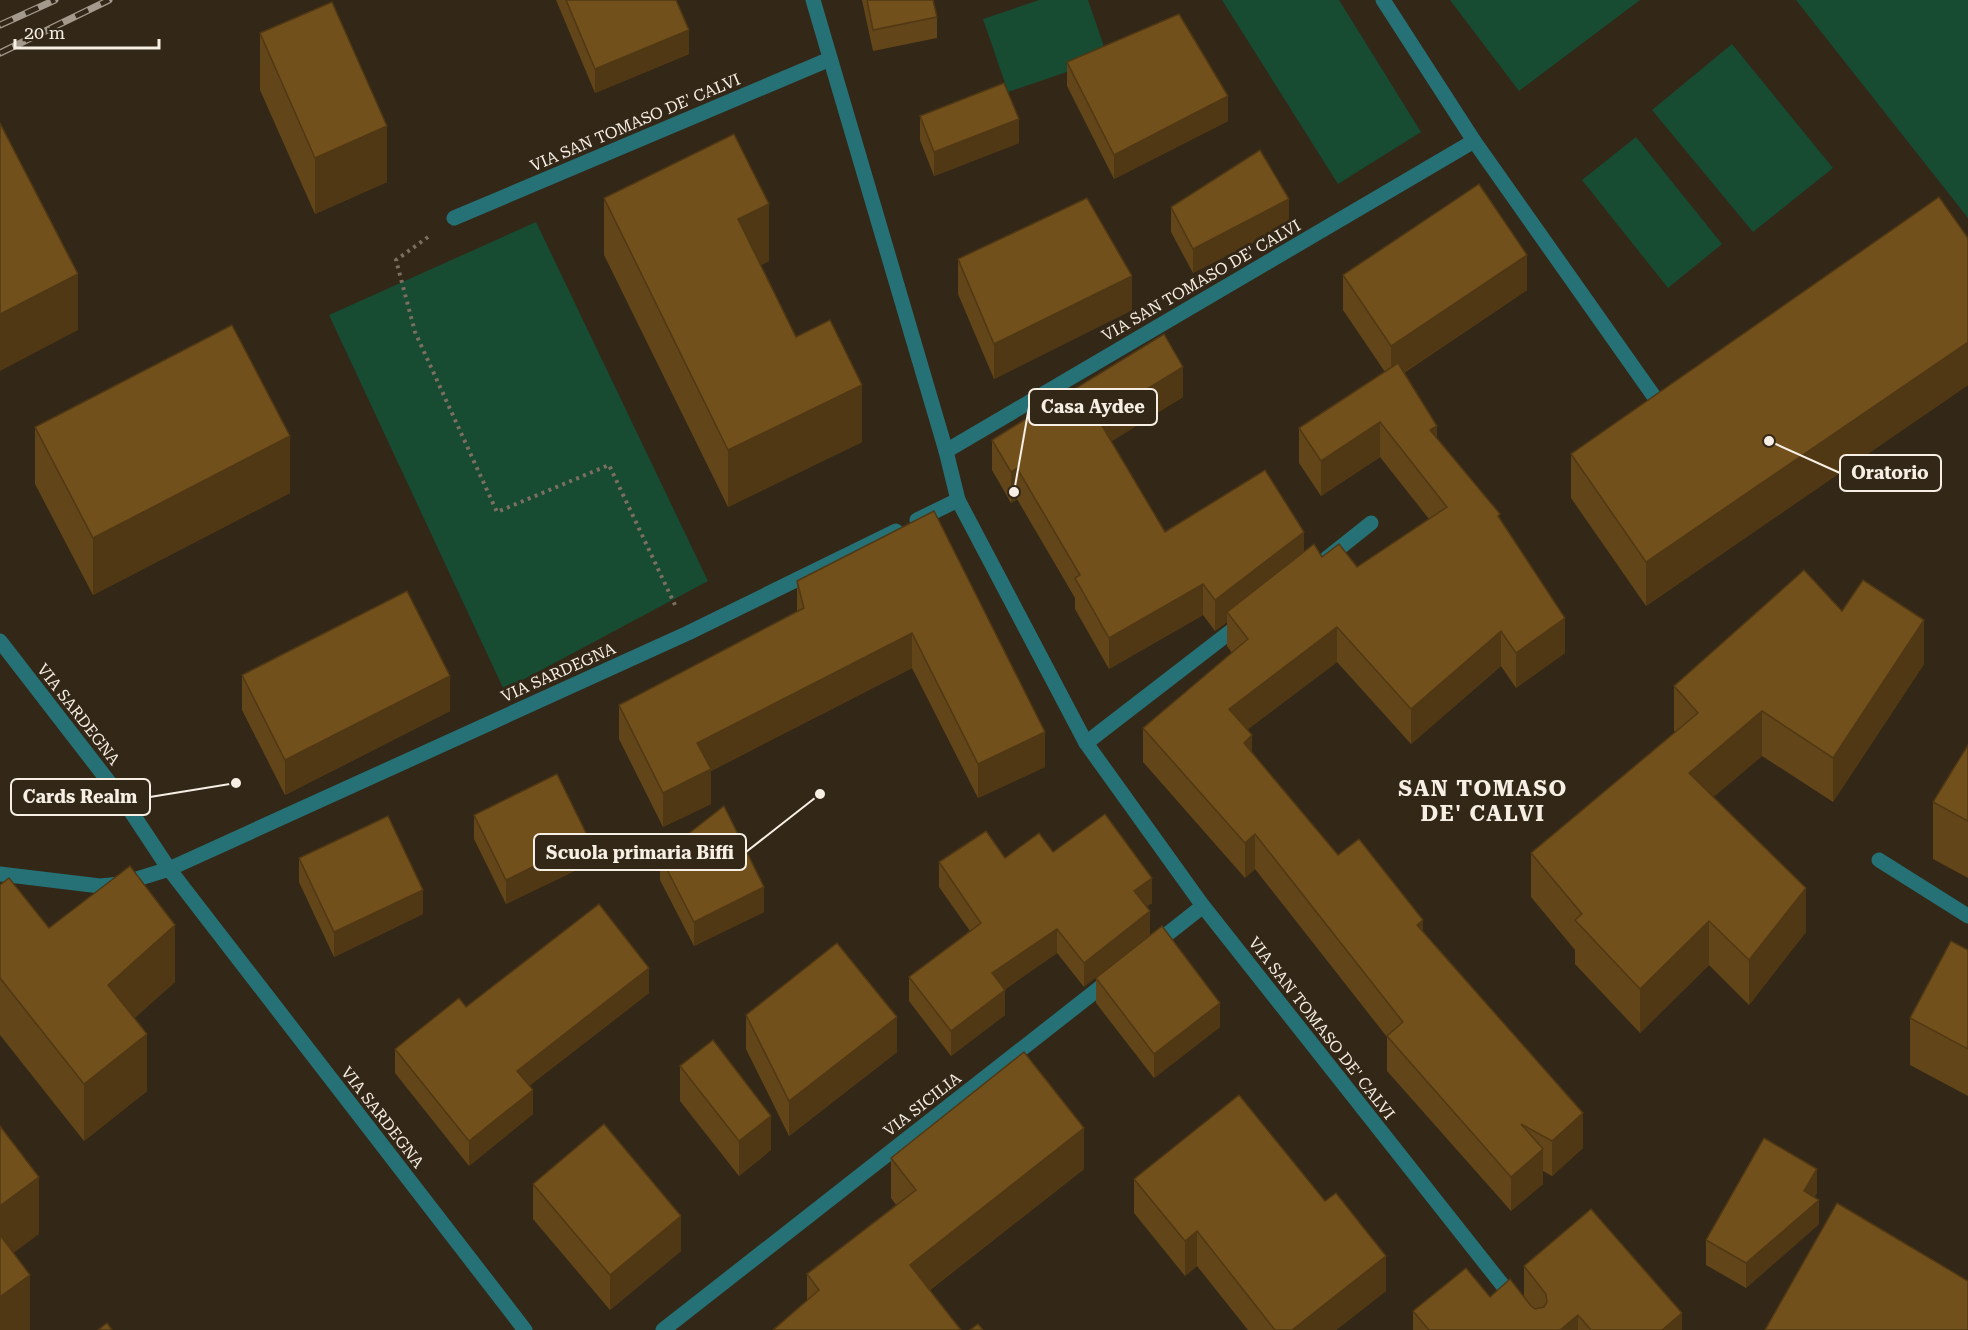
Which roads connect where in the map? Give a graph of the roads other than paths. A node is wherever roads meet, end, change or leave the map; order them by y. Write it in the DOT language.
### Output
graph roads {
  1 [pos="813,0"];
  2 [pos="1383,0"];
  3 [pos="830,59"];
  4 [pos="1474,141"];
  5 [pos="454,218"];
  6 [pos="1653,395"];
  7 [pos="946,451"];
  8 [pos="958,500"];
  9 [pos="1371,524"];
  10 [pos="1314,567"];
  11 [pos="1257,611"];
  12 [pos="0,641"];
  13 [pos="1086,742"];
  14 [pos="1879,860"];
  15 [pos="170,868"];
  16 [pos="0,874"];
  17 [pos="1203,906"];
  18 [pos="1968,916"];
  19 [pos="1138,957"];
  20 [pos="1119,972"];
  21 [pos="525,1330"];
  22 [pos="663,1330"];
  23 [pos="1538,1330"];
  1 -- 3 [label="street, VIA SAN TOMASO DE' CALVI"];
  2 -- 4 [label="street"];
  3 -- 5 [label="street, VIA SAN TOMASO DE' CALVI"];
  3 -- 7 [label="street, VIA SAN TOMASO DE' CALVI"];
  4 -- 6 [label="street"];
  4 -- 7 [label="street, VIA SAN TOMASO DE' CALVI"];
  7 -- 8 [label="street, VIA SAN TOMASO DE' CALVI"];
  8 -- 13 [label="street, VIA SAN TOMASO DE' CALVI"];
  8 -- 15 [label="street, VIA SARDEGNA"];
  9 -- 10 [label="street"];
  11 -- 13 [label="street"];
  12 -- 15 [label="street, VIA SARDEGNA"];
  13 -- 17 [label="street, VIA SAN TOMASO DE' CALVI"];
  14 -- 18 [label="street"];
  15 -- 16 [label="street, VIA SARDEGNA"];
  15 -- 21 [label="street, VIA SARDEGNA"];
  17 -- 19 [label="street"];
  17 -- 23 [label="street, VIA SAN TOMASO DE' CALVI"];
  20 -- 22 [label="street, VIA SICILIA"];
}
